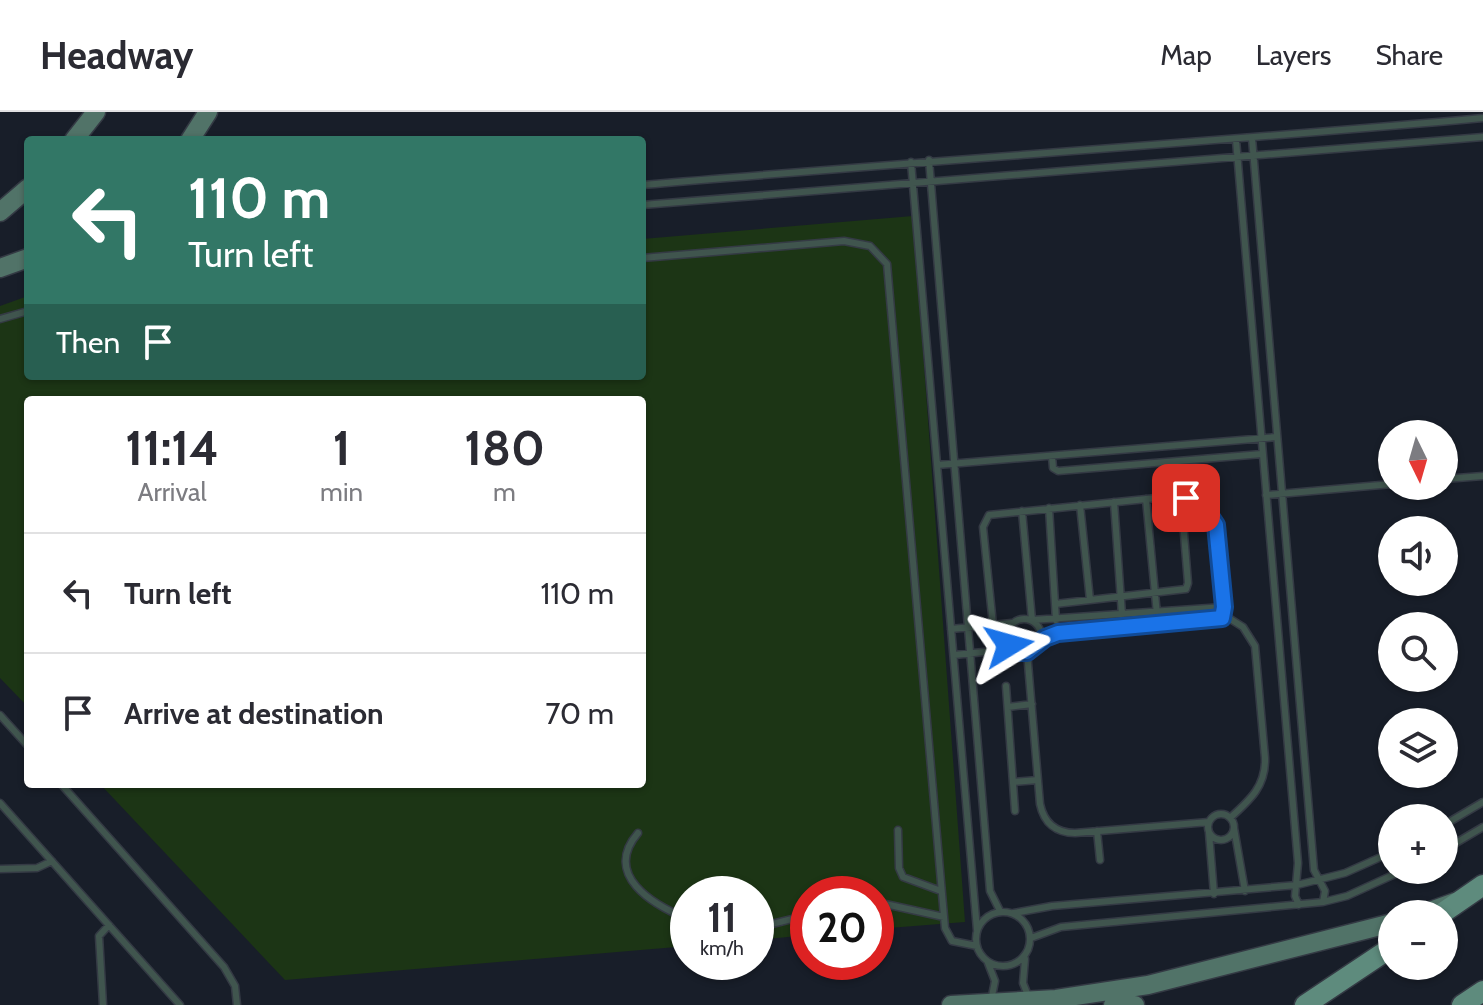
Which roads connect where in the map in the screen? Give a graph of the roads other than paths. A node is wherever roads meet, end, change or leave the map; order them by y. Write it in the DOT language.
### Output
graph roads {
  1 [pos="96,112"];
  2 [pos="208,112"];
  3 [pos="1483,118"];
  4 [pos="77,136"];
  5 [pos="193,136"];
  6 [pos="1483,137"];
  7 [pos="1252,138"];
  8 [pos="1236,140"];
  9 [pos="1253,155"];
  10 [pos="1237,156"];
  11 [pos="929,160"];
  12 [pos="911,162"];
  13 [pos="930,182"];
  14 [pos="913,184"];
  15 [pos="646,185"];
  16 [pos="24,191"];
  17 [pos="646,205"];
  18 [pos="0,212"];
  19 [pos="646,258"];
  20 [pos="24,259"];
  21 [pos="0,268"];
  22 [pos="24,312"];
  23 [pos="0,319"];
  24 [pos="1277,437"];
  25 [pos="1261,439"];
  26 [pos="1262,454"];
  27 [pos="1052,456"];
  28 [pos="954,464"];
  29 [pos="937,465"];
  30 [pos="1483,476"];
  31 [pos="1458,478"];
  32 [pos="1378,485"];
  33 [pos="1282,493"];
  34 [pos="1266,495"];
  35 [pos="1181,497"];
  36 [pos="1146,499"];
  37 [pos="1114,502"];
  38 [pos="1080,505"];
  39 [pos="1049,508"];
  40 [pos="1022,511"];
  41 [pos="1155,594"];
  42 [pos="1121,598"];
  43 [pos="1090,600"];
  44 [pos="1055,604"];
  45 [pos="1224,607"];
  46 [pos="1157,612"];
  47 [pos="1122,615"];
  48 [pos="1224,615"];
  49 [pos="1032,620"];
  50 [pos="1056,620"];
  51 [pos="1012,623"];
  52 [pos="993,625"];
  53 [pos="1158,625"];
  54 [pos="968,627"];
  55 [pos="951,629"];
  56 [pos="1039,642"];
  57 [pos="1013,649"];
  58 [pos="1027,652"];
  59 [pos="970,654"];
  60 [pos="954,655"];
  61 [pos="1006,686"];
  62 [pos="1032,704"];
  63 [pos="1008,707"];
  64 [pos="0,715"];
  65 [pos="24,742"];
  66 [pos="1038,780"];
  67 [pos="1013,782"];
  68 [pos="65,788"];
  69 [pos="1483,802"];
  70 [pos="0,803"];
  71 [pos="1015,811"];
  72 [pos="1458,817"];
  73 [pos="1230,818"];
  74 [pos="1209,822"];
  75 [pos="1234,827"];
  76 [pos="1483,827"];
  77 [pos="898,830"];
  78 [pos="1097,831"];
  79 [pos="638,833"];
  80 [pos="1209,833"];
  81 [pos="1458,842"];
  82 [pos="1378,858"];
  83 [pos="1100,860"];
  84 [pos="52,861"];
  85 [pos="0,869"];
  86 [pos="1319,881"];
  87 [pos="1378,882"];
  88 [pos="1297,885"];
  89 [pos="1483,885"];
  90 [pos="941,891"];
  91 [pos="1245,891"];
  92 [pos="1214,894"];
  93 [pos="1465,898"];
  94 [pos="1458,901"];
  95 [pos="1323,902"];
  96 [pos="1458,903"];
  97 [pos="1299,905"];
  98 [pos="894,906"];
  99 [pos="670,909"];
  100 [pos="1000,911"];
  101 [pos="1014,913"];
  102 [pos="944,917"];
  103 [pos="109,925"];
  104 [pos="1378,927"];
  105 [pos="977,930"];
  106 [pos="1031,938"];
  107 [pos="977,946"];
  108 [pos="1026,954"];
  109 [pos="1378,956"];
  110 [pos="986,960"];
  111 [pos="1483,991"];
  112 [pos="1056,999"];
  113 [pos="1031,1001"];
  114 [pos="990,1003"];
  115 [pos="103,1005"];
  116 [pos="180,1005"];
  117 [pos="237,1005"];
  118 [pos="951,1005"];
  119 [pos="1085,1005"];
  120 [pos="1113,1005"];
  121 [pos="1135,1005"];
  122 [pos="1305,1005"];
  123 [pos="1462,1005"];
  1 -- 4 [label="street"];
  2 -- 5 [label="street"];
  3 -- 7 [label="lane"];
  6 -- 9 [label="lane"];
  7 -- 8 [label="lane"];
  7 -- 9 [label="lane"];
  8 -- 10 [label="lane"];
  8 -- 11 [label="lane"];
  9 -- 10 [label="lane"];
  9 -- 24 [label="lane"];
  10 -- 13 [label="lane"];
  10 -- 25 [label="lane"];
  11 -- 12 [label="lane"];
  11 -- 13 [label="lane"];
  12 -- 14 [label="lane"];
  12 -- 15 [label="lane"];
  13 -- 14 [label="lane"];
  13 -- 28 [label="lane"];
  14 -- 17 [label="lane"];
  14 -- 29 [label="lane"];
  16 -- 18 [label="street"];
  19 -- 90 [label="lane"];
  20 -- 21 [label="street"];
  22 -- 23 [label="lane"];
  24 -- 25 [label="lane"];
  24 -- 33 [label="lane"];
  25 -- 26 [label="lane"];
  25 -- 27 [label="lane"];
  26 -- 27 [label="lane"];
  26 -- 34 [label="lane"];
  27 -- 28 [label="lane"];
  28 -- 29 [label="lane"];
  28 -- 54 [label="lane"];
  29 -- 55 [label="lane"];
  30 -- 31 [label="lane"];
  32 -- 33 [label="lane"];
  33 -- 34 [label="lane"];
  33 -- 86 [label="lane"];
  34 -- 88 [label="lane"];
  35 -- 36 [label="lane"];
  35 -- 41 [label="lane"];
  35 -- 45 [label="lane"];
  36 -- 37 [label="lane"];
  36 -- 41 [label="lane"];
  37 -- 38 [label="lane"];
  37 -- 42 [label="lane"];
  38 -- 39 [label="lane"];
  38 -- 43 [label="lane"];
  39 -- 40 [label="lane"];
  39 -- 44 [label="lane"];
  40 -- 49 [label="lane"];
  40 -- 52 [label="lane"];
  41 -- 42 [label="lane"];
  41 -- 46 [label="lane"];
  42 -- 43 [label="lane"];
  42 -- 47 [label="lane"];
  43 -- 44 [label="lane"];
  44 -- 50 [label="lane"];
  45 -- 46 [label="lane"];
  45 -- 48 [label="lane"];
  46 -- 47 [label="lane"];
  46 -- 53 [label="lane"];
  47 -- 50 [label="lane"];
  48 -- 53 [label="lane"];
  48 -- 73 [label="lane"];
  49 -- 50 [label="lane"];
  49 -- 51 [label="lane"];
  49 -- 56 [label="lane"];
  51 -- 52 [label="lane"];
  51 -- 57 [label="lane"];
  52 -- 54 [label="lane"];
  53 -- 56 [label="lane"];
  54 -- 55 [label="lane"];
  54 -- 59 [label="lane"];
  55 -- 60 [label="lane"];
  56 -- 58 [label="lane"];
  57 -- 58 [label="lane"];
  57 -- 59 [label="lane"];
  58 -- 62 [label="lane"];
  59 -- 60 [label="lane"];
  59 -- 100 [label="lane"];
  60 -- 105 [label="lane"];
  61 -- 63 [label="lane"];
  62 -- 63 [label="lane"];
  62 -- 66 [label="lane"];
  63 -- 67 [label="lane"];
  64 -- 65 [label="lane"];
  66 -- 67 [label="lane"];
  66 -- 78 [label="lane"];
  67 -- 71 [label="lane"];
  68 -- 117 [label="lane"];
  69 -- 72 [label="lane"];
  70 -- 84 [label="lane"];
  73 -- 74 [label="lane"];
  73 -- 75 [label="lane"];
  74 -- 78 [label="lane"];
  74 -- 80 [label="lane"];
  75 -- 80 [label="lane"];
  75 -- 91 [label="lane"];
  76 -- 81 [label="lane"];
  77 -- 90 [label="lane"];
  78 -- 83 [label="lane"];
  79 -- 99 [label="lane"];
  80 -- 92 [label="lane"];
  82 -- 86 [label="lane"];
  84 -- 85 [label="lane"];
  84 -- 103 [label="lane"];
  86 -- 88 [label="lane"];
  86 -- 95 [label="lane"];
  87 -- 95 [label="lane"];
  88 -- 91 [label="lane"];
  88 -- 97 [label="lane"];
  89 -- 93 [label="main road"];
  90 -- 102 [label="lane"];
  91 -- 92 [label="lane"];
  92 -- 101 [label="lane"];
  93 -- 94 [label="street"];
  93 -- 96 [label="main road"];
  95 -- 97 [label="lane"];
  97 -- 106 [label="lane"];
  98 -- 102 [label="lane"];
  100 -- 101 [label="lane"];
  100 -- 105 [label="lane"];
  101 -- 106 [label="lane"];
  102 -- 107 [label="lane"];
  103 -- 115 [label="lane"];
  103 -- 116 [label="lane"];
  104 -- 112 [label="street"];
  105 -- 107 [label="lane"];
  106 -- 108 [label="lane"];
  107 -- 110 [label="lane"];
  108 -- 110 [label="lane"];
  108 -- 113 [label="lane"];
  109 -- 122 [label="main road"];
  110 -- 114 [label="lane"];
  111 -- 123 [label="main road"];
  112 -- 113 [label="street"];
  112 -- 119 [label="street"];
  113 -- 114 [label="street"];
  114 -- 118 [label="street"];
  120 -- 121 [label="street"];
}
